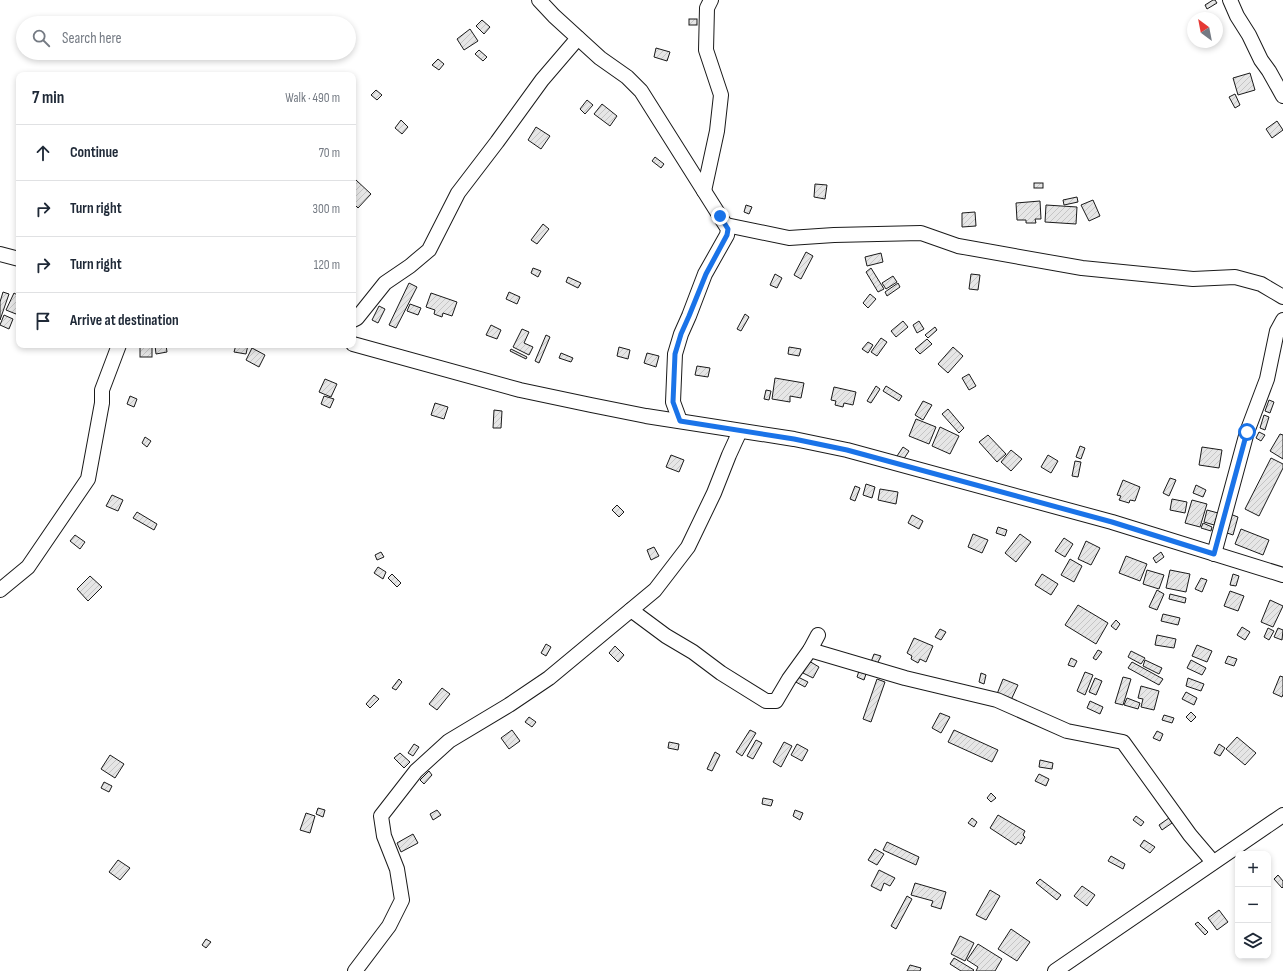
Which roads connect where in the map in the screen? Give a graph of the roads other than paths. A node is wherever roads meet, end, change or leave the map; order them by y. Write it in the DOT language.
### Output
graph roads {
  1 [pos="539,0"];
  2 [pos="711,0"];
  3 [pos="1230,0"];
  4 [pos="578,38"];
  5 [pos="1283,96"];
  6 [pos="704,191"];
  7 [pos="726,225"];
  8 [pos="0,254"];
  9 [pos="16,258"];
  10 [pos="1283,297"];
  11 [pos="356,318"];
  12 [pos="1283,320"];
  13 [pos="356,345"];
  14 [pos="118,348"];
  15 [pos="680,421"];
  16 [pos="740,431"];
  17 [pos="1214,554"];
  18 [pos="1283,575"];
  19 [pos="0,590"];
  20 [pos="631,610"];
  21 [pos="818,635"];
  22 [pos="810,650"];
  23 [pos="1283,815"];
  24 [pos="1213,862"];
  25 [pos="355,971"];
  26 [pos="1056,971"];
  1 -- 4 [label="street"];
  2 -- 6 [label="street"];
  3 -- 5 [label="street"];
  4 -- 6 [label="street"];
  4 -- 11 [label="street"];
  6 -- 7 [label="street"];
  7 -- 10 [label="street"];
  7 -- 15 [label="street"];
  8 -- 9 [label="street"];
  12 -- 17 [label="street"];
  13 -- 15 [label="street"];
  14 -- 19 [label="street"];
  15 -- 16 [label="street"];
  16 -- 17 [label="street"];
  16 -- 20 [label="street"];
  17 -- 18 [label="street"];
  20 -- 22 [label="street"];
  20 -- 25 [label="street"];
  21 -- 22 [label="street"];
  22 -- 24 [label="street"];
  23 -- 24 [label="street"];
  24 -- 26 [label="street"];
}
